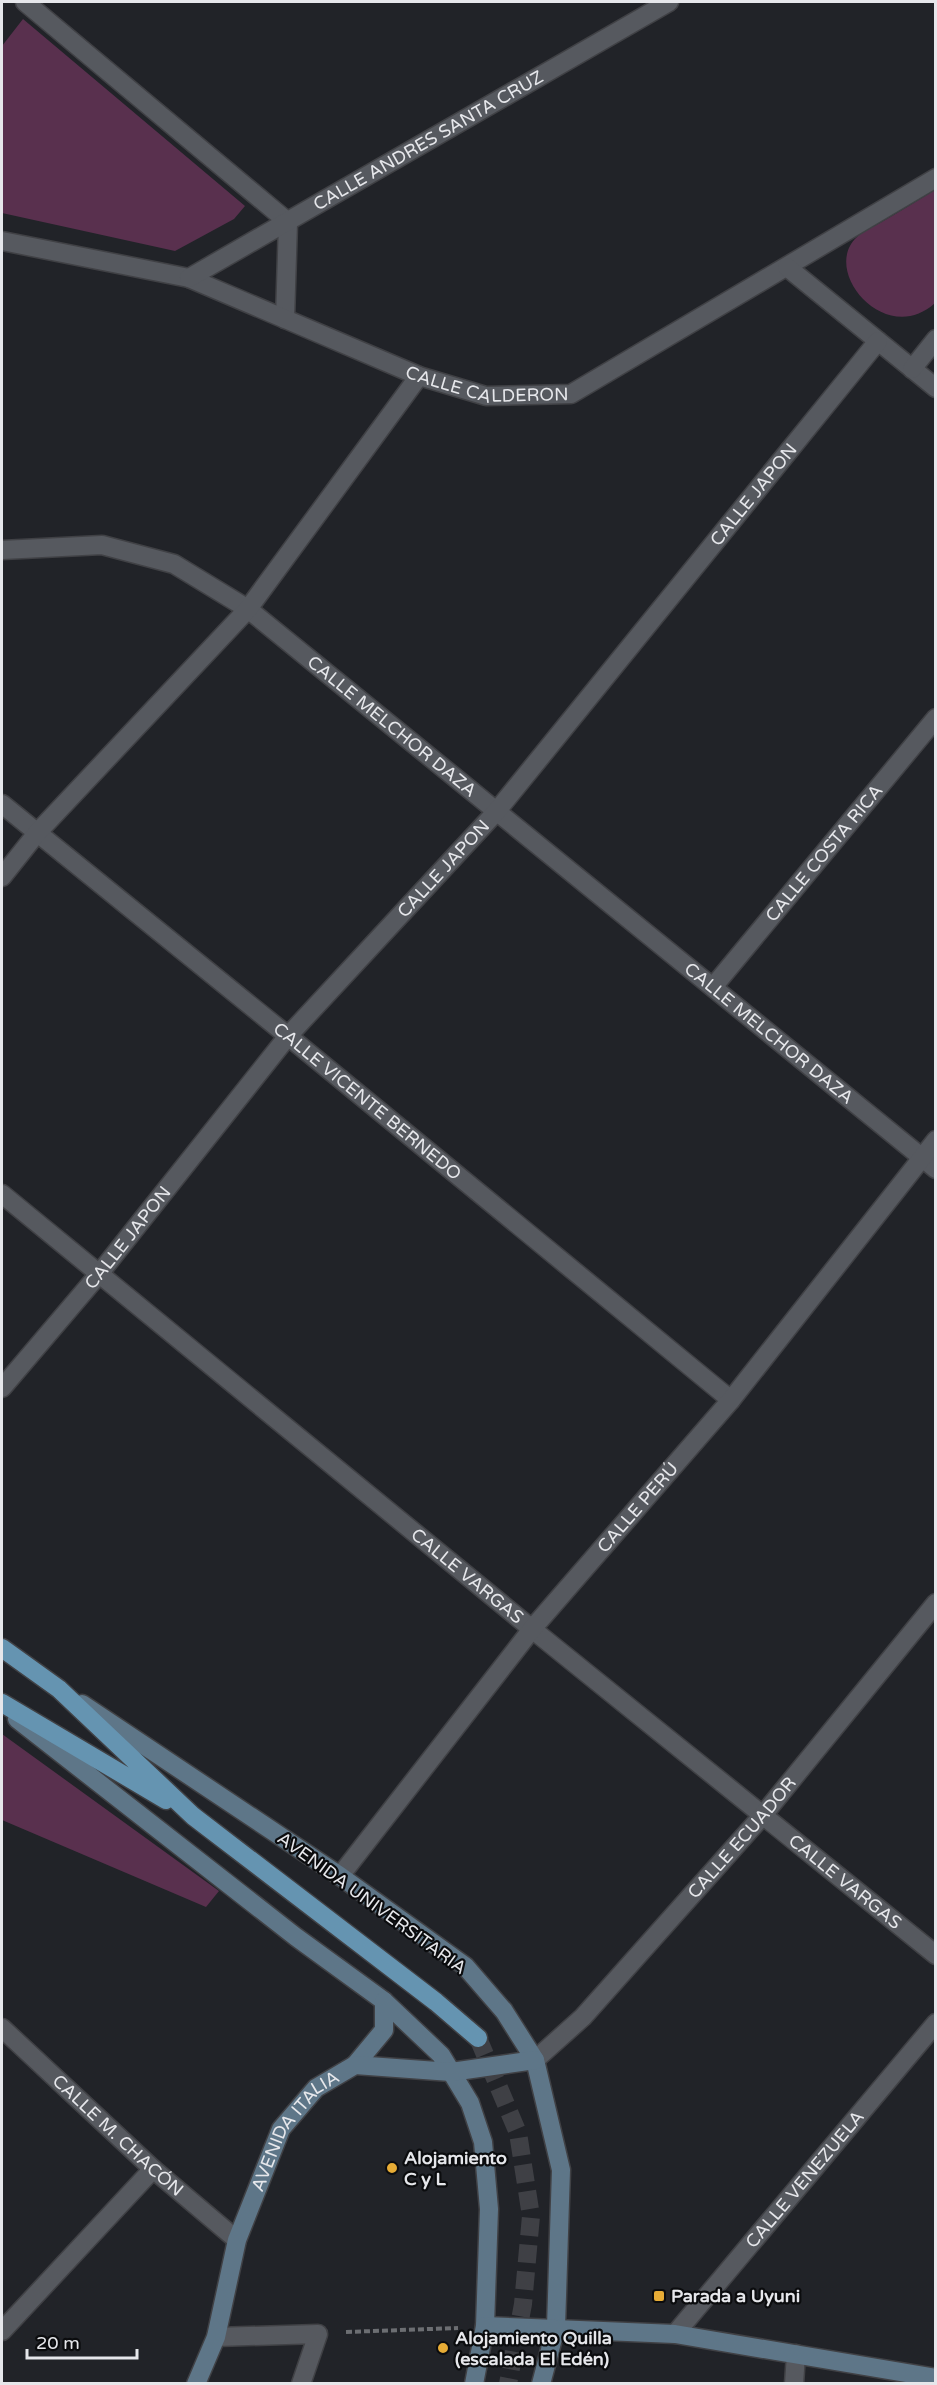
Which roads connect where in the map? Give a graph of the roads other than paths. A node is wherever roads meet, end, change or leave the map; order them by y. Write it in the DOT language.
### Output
graph roads {
  1 [pos="25,2"];
  2 [pos="669,2"];
  3 [pos="936,178"];
  4 [pos="288,222"];
  5 [pos="2,241"];
  6 [pos="787,267"];
  7 [pos="189,278"];
  8 [pos="285,319"];
  9 [pos="936,339"];
  10 [pos="878,341"];
  11 [pos="912,369"];
  12 [pos="419,376"];
  13 [pos="936,388"];
  14 [pos="2,550"];
  15 [pos="248,609"];
  16 [pos="936,718"];
  17 [pos="2,804"];
  18 [pos="496,812"];
  19 [pos="37,833"];
  20 [pos="2,877"];
  21 [pos="713,987"];
  22 [pos="288,1036"];
  23 [pos="936,1140"];
  24 [pos="928,1163"];
  25 [pos="2,1194"];
  26 [pos="99,1274"];
  27 [pos="2,1388"];
  28 [pos="731,1400"];
  29 [pos="936,1604"];
  30 [pos="532,1629"];
  31 [pos="2,1648"];
  32 [pos="59,1689"];
  33 [pos="2,1705"];
  34 [pos="763,1815"];
  35 [pos="193,1816"];
  36 [pos="340,1876"];
  37 [pos="936,1954"];
  38 [pos="384,2001"];
  39 [pos="936,2023"];
  40 [pos="2,2028"];
  41 [pos="478,2037"];
  42 [pos="535,2060"];
  43 [pos="355,2065"];
  44 [pos="452,2072"];
  45 [pos="153,2169"];
  46 [pos="237,2240"];
  47 [pos="485,2326"];
  48 [pos="555,2328"];
  49 [pos="2,2331"];
  50 [pos="675,2334"];
  51 [pos="216,2337"];
  52 [pos="796,2354"];
  53 [pos="936,2378"];
  54 [pos="196,2384"];
  55 [pos="301,2384"];
  56 [pos="474,2384"];
  57 [pos="541,2384"];
  58 [pos="794,2384"];
  1 -- 4 [label="street"];
  2 -- 4 [label="street, CALLE ANDRES SANTA CRUZ"];
  3 -- 6 [label="street, CALLE CALDERON"];
  4 -- 7 [label="street, CALLE ANDRES SANTA CRUZ"];
  4 -- 8 [label="street"];
  5 -- 7 [label="street, CALLE CALDERON"];
  6 -- 10 [label="street"];
  6 -- 12 [label="street, CALLE CALDERON"];
  7 -- 8 [label="street, CALLE CALDERON"];
  8 -- 12 [label="street, CALLE CALDERON"];
  9 -- 11 [label="street"];
  10 -- 11 [label="street"];
  10 -- 18 [label="street, CALLE JAPON"];
  11 -- 13 [label="street"];
  12 -- 15 [label="street"];
  14 -- 15 [label="street, CALLE MELCHOR DAZA"];
  15 -- 18 [label="street, CALLE MELCHOR DAZA"];
  15 -- 19 [label="street"];
  16 -- 21 [label="street, CALLE COSTA RICA"];
  17 -- 19 [label="street, CALLE VICENTE BERNEDO"];
  18 -- 21 [label="street, CALLE MELCHOR DAZA"];
  18 -- 22 [label="street, CALLE JAPON"];
  19 -- 20 [label="street"];
  19 -- 22 [label="street, CALLE VICENTE BERNEDO"];
  21 -- 24 [label="street, CALLE MELCHOR DAZA"];
  22 -- 26 [label="street, CALLE JAPON"];
  22 -- 28 [label="street, CALLE VICENTE BERNEDO"];
  23 -- 24 [label="street, CALLE PERÚ"];
  24 -- 28 [label="street, CALLE PERÚ"];
  25 -- 26 [label="street, CALLE VARGAS"];
  26 -- 27 [label="street, CALLE JAPON"];
  26 -- 30 [label="street, CALLE VARGAS"];
  28 -- 30 [label="street, CALLE PERÚ"];
  29 -- 34 [label="street, CALLE ECUADOR"];
  30 -- 34 [label="street, CALLE VARGAS"];
  30 -- 36 [label="street, CALLE PERÚ"];
  31 -- 32 [label="main road, AVENIDA UNIVERSITARIA"];
  32 -- 35 [label="main road"];
  32 -- 36 [label="main road, AVENIDA UNIVERSITARIA"];
  33 -- 35 [label="main road"];
  33 -- 38 [label="main road"];
  34 -- 37 [label="street, CALLE VARGAS"];
  34 -- 42 [label="street, CALLE ECUADOR"];
  35 -- 41 [label="main road"];
  36 -- 42 [label="main road, AVENIDA UNIVERSITARIA"];
  38 -- 43 [label="main road"];
  38 -- 44 [label="main road"];
  39 -- 50 [label="street, CALLE VENEZUELA"];
  40 -- 45 [label="street, CALLE M. CHACÓN"];
  42 -- 44 [label="main road, AVENIDA ITALIA"];
  42 -- 48 [label="main road, AVENIDA UNIVERSITARIA"];
  43 -- 44 [label="main road, AVENIDA ITALIA"];
  43 -- 46 [label="main road, AVENIDA ITALIA"];
  44 -- 47 [label="main road"];
  45 -- 46 [label="street, CALLE M. CHACÓN"];
  45 -- 49 [label="street"];
  46 -- 51 [label="main road, AVENIDA ITALIA"];
  47 -- 48 [label="main road"];
  47 -- 56 [label="main road"];
  48 -- 50 [label="main road"];
  48 -- 57 [label="main road, AVENIDA UNIVERSITARIA"];
  50 -- 52 [label="main road"];
  51 -- 54 [label="main road, AVENIDA ITALIA"];
  51 -- 55 [label="street"];
  52 -- 53 [label="main road"];
  52 -- 58 [label="street"];
}
